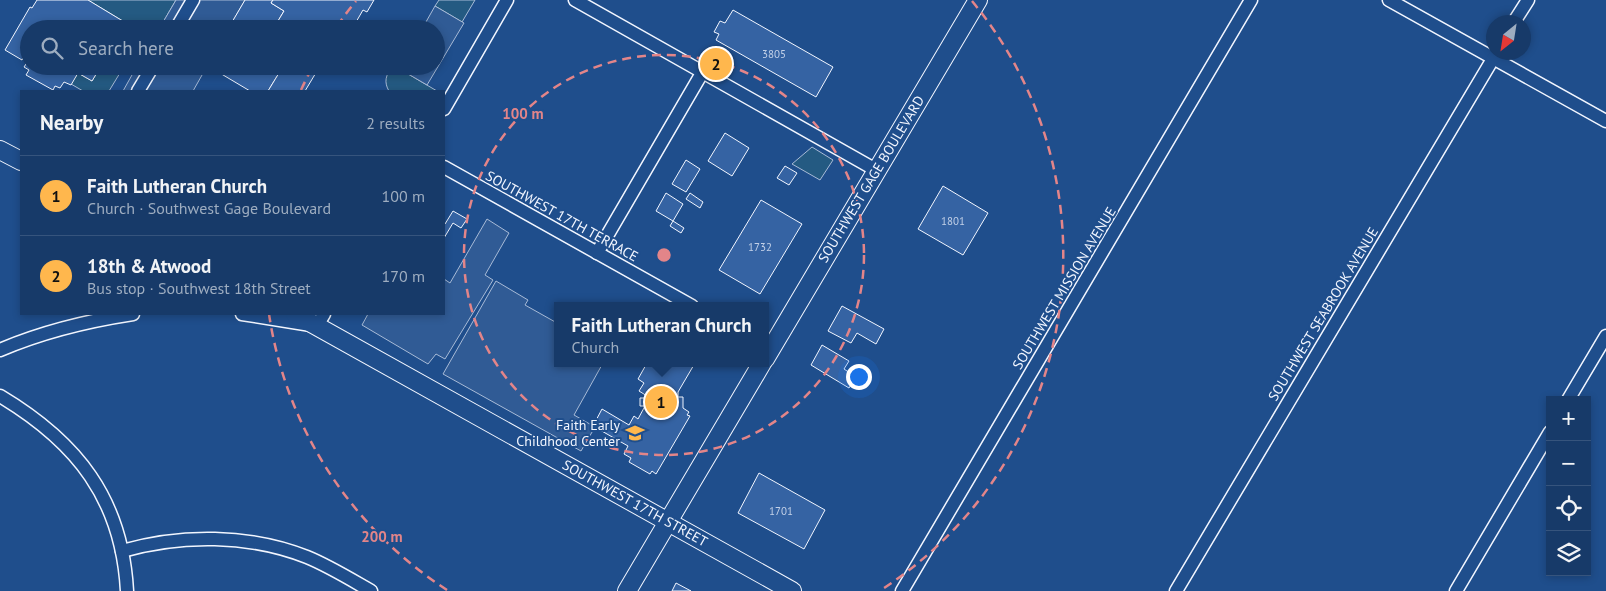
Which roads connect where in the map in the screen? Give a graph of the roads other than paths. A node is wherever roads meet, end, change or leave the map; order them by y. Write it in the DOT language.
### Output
graph roads {
  1 [pos="193,0"];
  2 [pos="507,0"];
  3 [pos="575,0"];
  4 [pos="978,0"];
  5 [pos="1251,0"];
  6 [pos="1389,0"];
  7 [pos="1528,0"];
  8 [pos="1518,15"];
  9 [pos="181,20"];
  10 [pos="1486,50"];
  11 [pos="1492,60"];
  12 [pos="1503,60"];
  13 [pos="702,73"];
  14 [pos="148,75"];
  15 [pos="139,90"];
  16 [pos="445,107"];
  17 [pos="1606,121"];
  18 [pos="0,150"];
  19 [pos="20,160"];
  20 [pos="445,169"];
  21 [pos="876,170"];
  22 [pos="597,253"];
  23 [pos="685,302"];
  24 [pos="126,315"];
  25 [pos="255,315"];
  26 [pos="299,315"];
  27 [pos="320,320"];
  28 [pos="1606,336"];
  29 [pos="769,348"];
  30 [pos="0,350"];
  31 [pos="758,367"];
  32 [pos="0,396"];
  33 [pos="1570,396"];
  34 [pos="1546,439"];
  35 [pos="668,521"];
  36 [pos="122,551"];
  37 [pos="126,591"];
  38 [pos="371,591"];
  39 [pos="627,591"];
  40 [pos="792,591"];
  41 [pos="902,591"];
  42 [pos="1176,591"];
  43 [pos="1456,591"];
  1 -- 9 [label="street"];
  2 -- 16 [label="street"];
  3 -- 13 [label="street"];
  4 -- 21 [label="main road, SOUTHWEST GAGE BOULEVARD"];
  5 -- 41 [label="street, SOUTHWEST MISSION AVENUE"];
  6 -- 10 [label="street"];
  7 -- 8 [label="street"];
  11 -- 42 [label="street, SOUTHWEST SEABROOK AVENUE"];
  12 -- 17 [label="street"];
  13 -- 21 [label="street"];
  13 -- 22 [label="street"];
  14 -- 15 [label="street"];
  18 -- 19 [label="main road"];
  20 -- 22 [label="street, SOUTHWEST 17TH TERRACE"];
  21 -- 29 [label="main road, SOUTHWEST GAGE BOULEVARD"];
  22 -- 23 [label="street, SOUTHWEST 17TH TERRACE"];
  24 -- 30 [label="street"];
  25 -- 27 [label="street"];
  26 -- 27 [label="main road, SOUTHWEST 17TH STREET"];
  27 -- 35 [label="main road, SOUTHWEST 17TH STREET"];
  28 -- 33 [label="street"];
  31 -- 35 [label="main road, SOUTHWEST GAGE BOULEVARD"];
  32 -- 36 [label="street"];
  34 -- 43 [label="street"];
  35 -- 39 [label="main road, SOUTHWEST GAGE BOULEVARD"];
  35 -- 40 [label="main road, SOUTHWEST 17TH STREET"];
  36 -- 37 [label="street"];
  36 -- 38 [label="street"];
}
